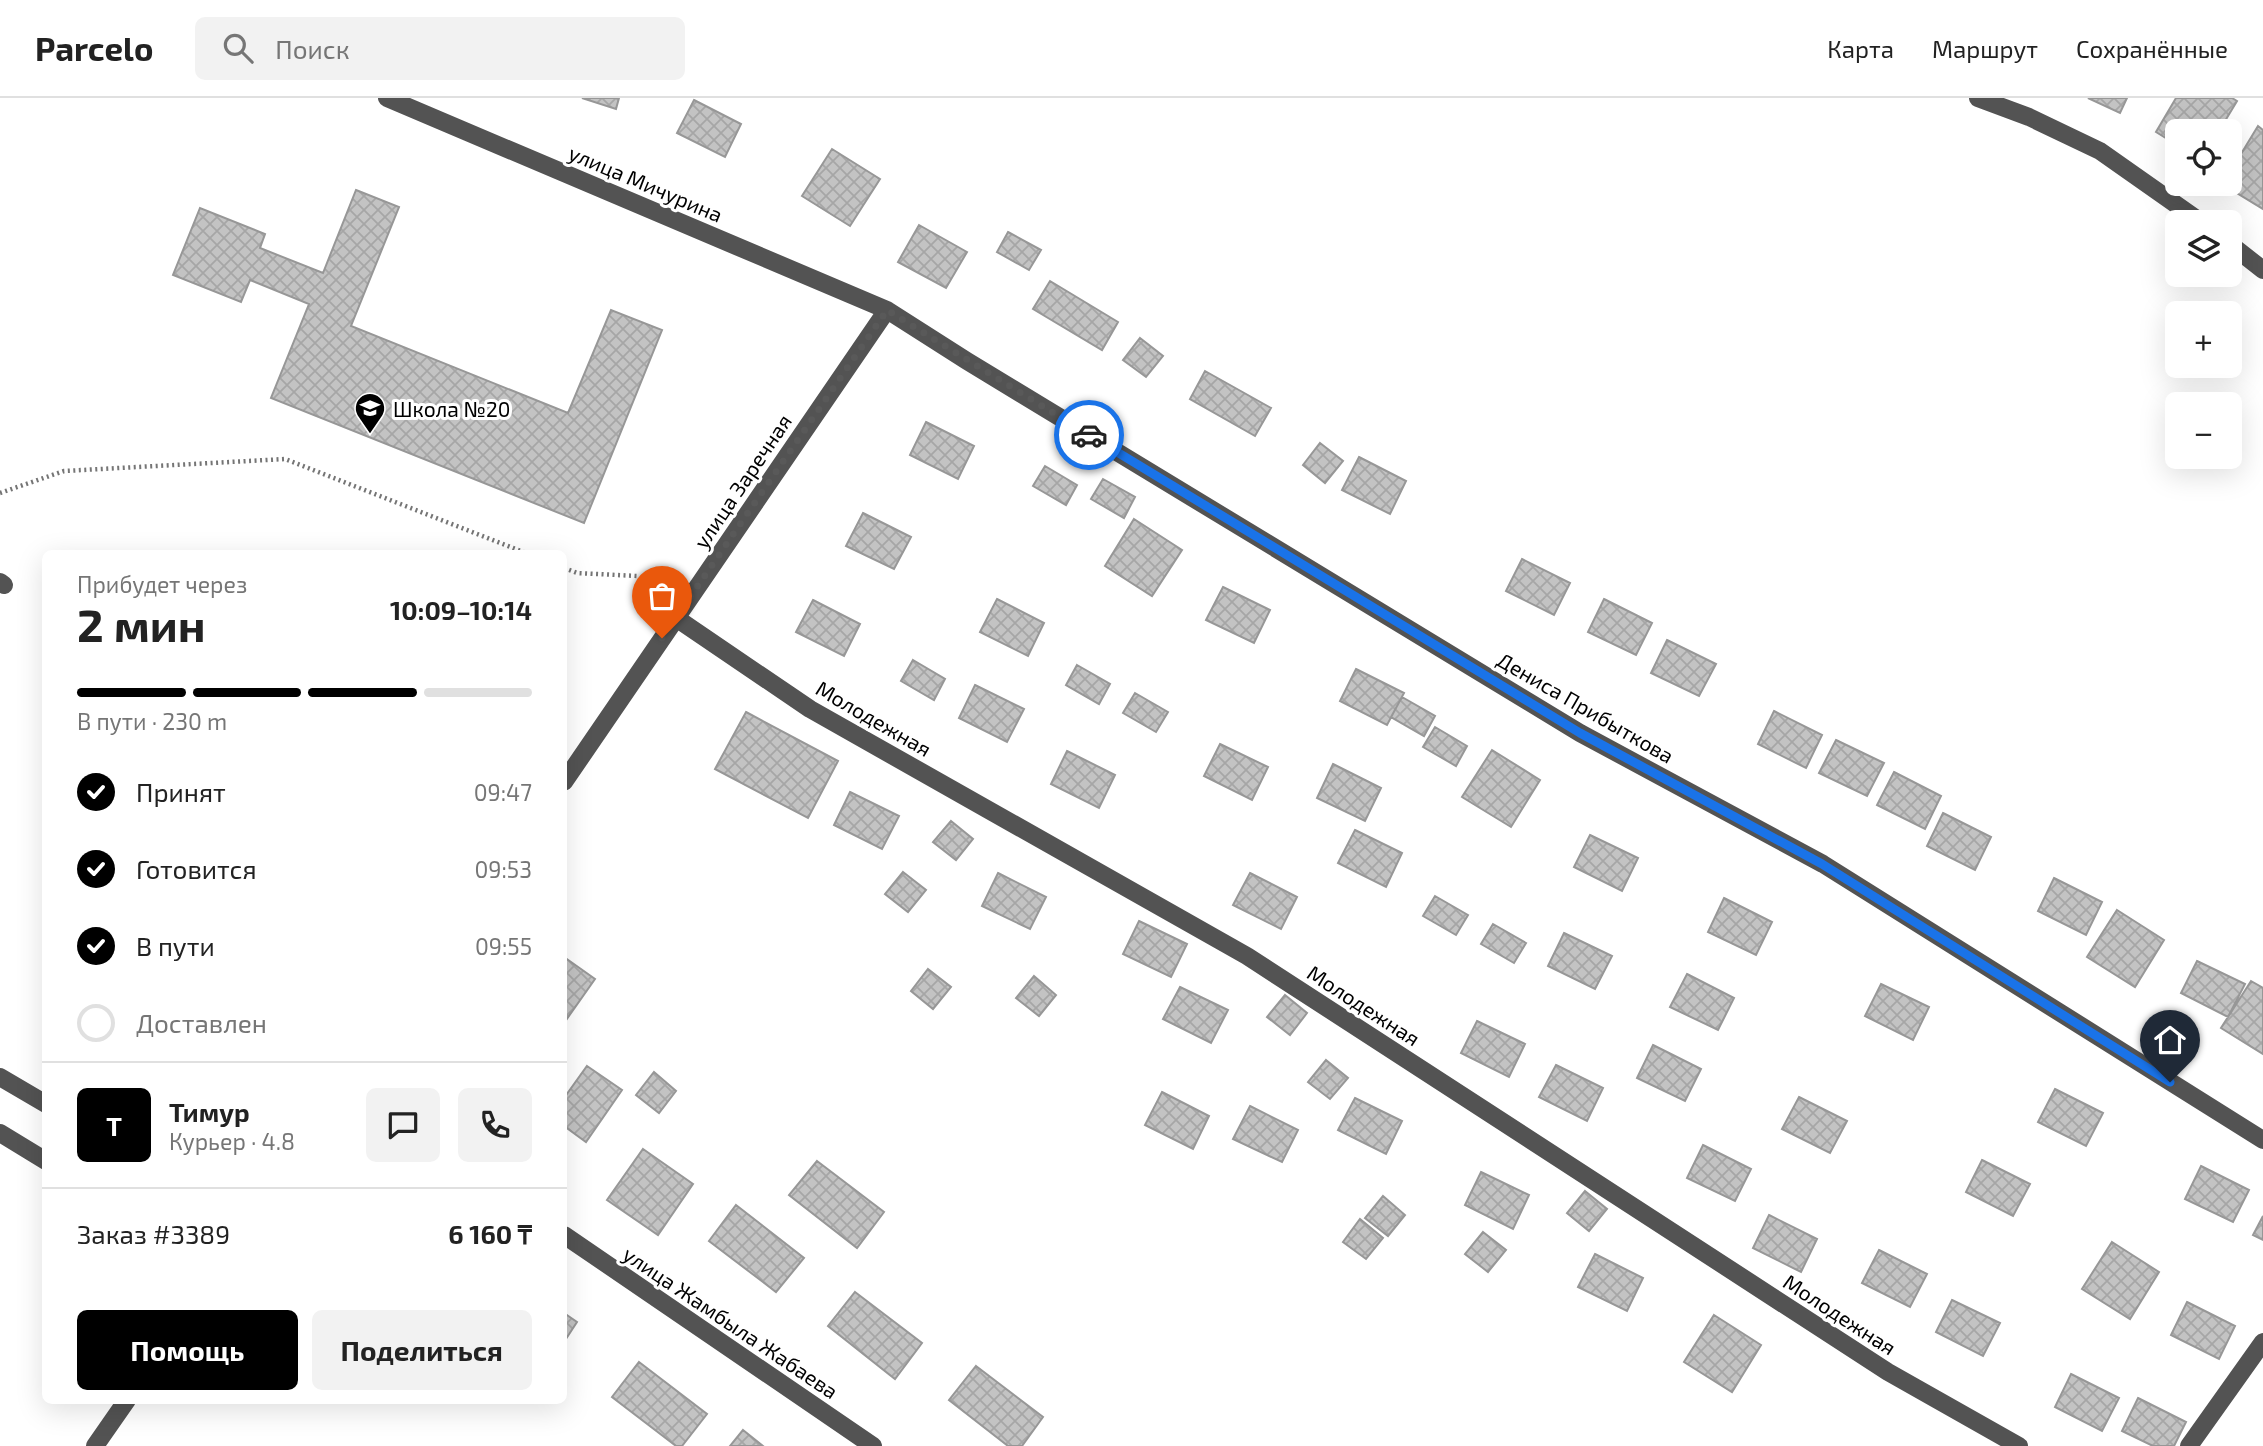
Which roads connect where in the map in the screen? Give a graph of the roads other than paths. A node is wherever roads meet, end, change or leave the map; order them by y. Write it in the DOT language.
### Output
graph roads {
  1 [pos="387,98"];
  2 [pos="1978,98"];
  3 [pos="2184,210"];
  4 [pos="2242,253"];
  5 [pos="2263,270"];
  6 [pos="887,310"];
  7 [pos="676,618"];
  8 [pos="567,778"];
  9 [pos="0,1077"];
  10 [pos="42,1102"];
  11 [pos="0,1133"];
  12 [pos="2263,1140"];
  13 [pos="42,1159"];
  14 [pos="567,1237"];
  15 [pos="2263,1342"];
  16 [pos="124,1404"];
  17 [pos="95,1446"];
  18 [pos="873,1446"];
  19 [pos="2018,1446"];
  20 [pos="2189,1446"];
  1 -- 6 [label="street, улица Мичурина"];
  2 -- 3 [label="street"];
  4 -- 5 [label="street"];
  6 -- 7 [label="street, улица Заречная"];
  6 -- 12 [label="street, Дениса Прибыткова"];
  7 -- 8 [label="street, улица Заречная"];
  7 -- 19 [label="street, Молодежная"];
  9 -- 10 [label="street"];
  11 -- 13 [label="street"];
  14 -- 18 [label="street, улица Жамбыла Жабаева"];
  15 -- 20 [label="street"];
  16 -- 17 [label="street"];
}
